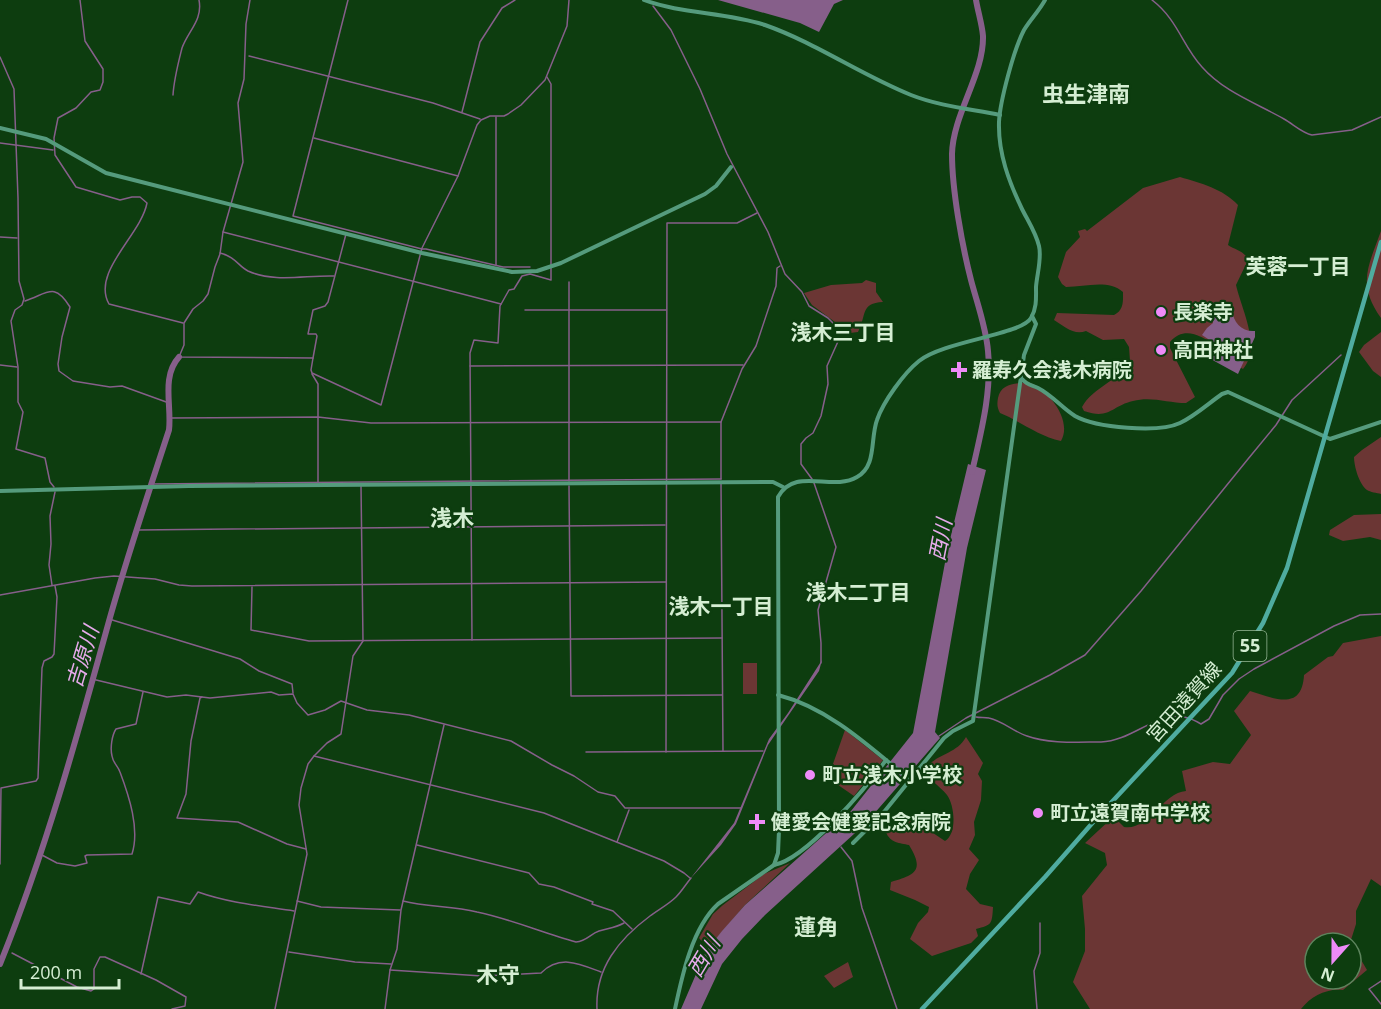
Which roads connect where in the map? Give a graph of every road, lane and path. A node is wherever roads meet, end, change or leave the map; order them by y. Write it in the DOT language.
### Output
graph roads {
  1 [pos="646,0"];
  2 [pos="1045,0"];
  3 [pos="1000,115"];
  4 [pos="0,128"];
  5 [pos="731,167"];
  6 [pos="1381,243"];
  7 [pos="1032,316"];
  8 [pos="1022,379"];
  9 [pos="1381,422"];
  10 [pos="1326,438"];
  11 [pos="783,488"];
  12 [pos="0,491"];
  13 [pos="778,695"];
  14 [pos="888,762"];
  15 [pos="909,778"];
  16 [pos="853,843"];
  17 [pos="774,865"];
  18 [pos="675,1009"];
  19 [pos="922,1009"];
  1 -- 3 [label="street"];
  2 -- 3 [label="street"];
  3 -- 7 [label="street"];
  4 -- 5 [label="street"];
  6 -- 10 [label="main road, 宮田遠賀線 / 55"];
  7 -- 8 [label="street"];
  7 -- 11 [label="street"];
  8 -- 10 [label="street"];
  8 -- 15 [label="street"];
  9 -- 10 [label="street"];
  10 -- 19 [label="main road, 宮田遠賀線 / 55"];
  11 -- 12 [label="street"];
  11 -- 13 [label="street"];
  13 -- 14 [label="street"];
  13 -- 17 [label="street"];
  14 -- 15 [label="street"];
  14 -- 17 [label="street"];
  15 -- 16 [label="street"];
  17 -- 18 [label="street"];
}
